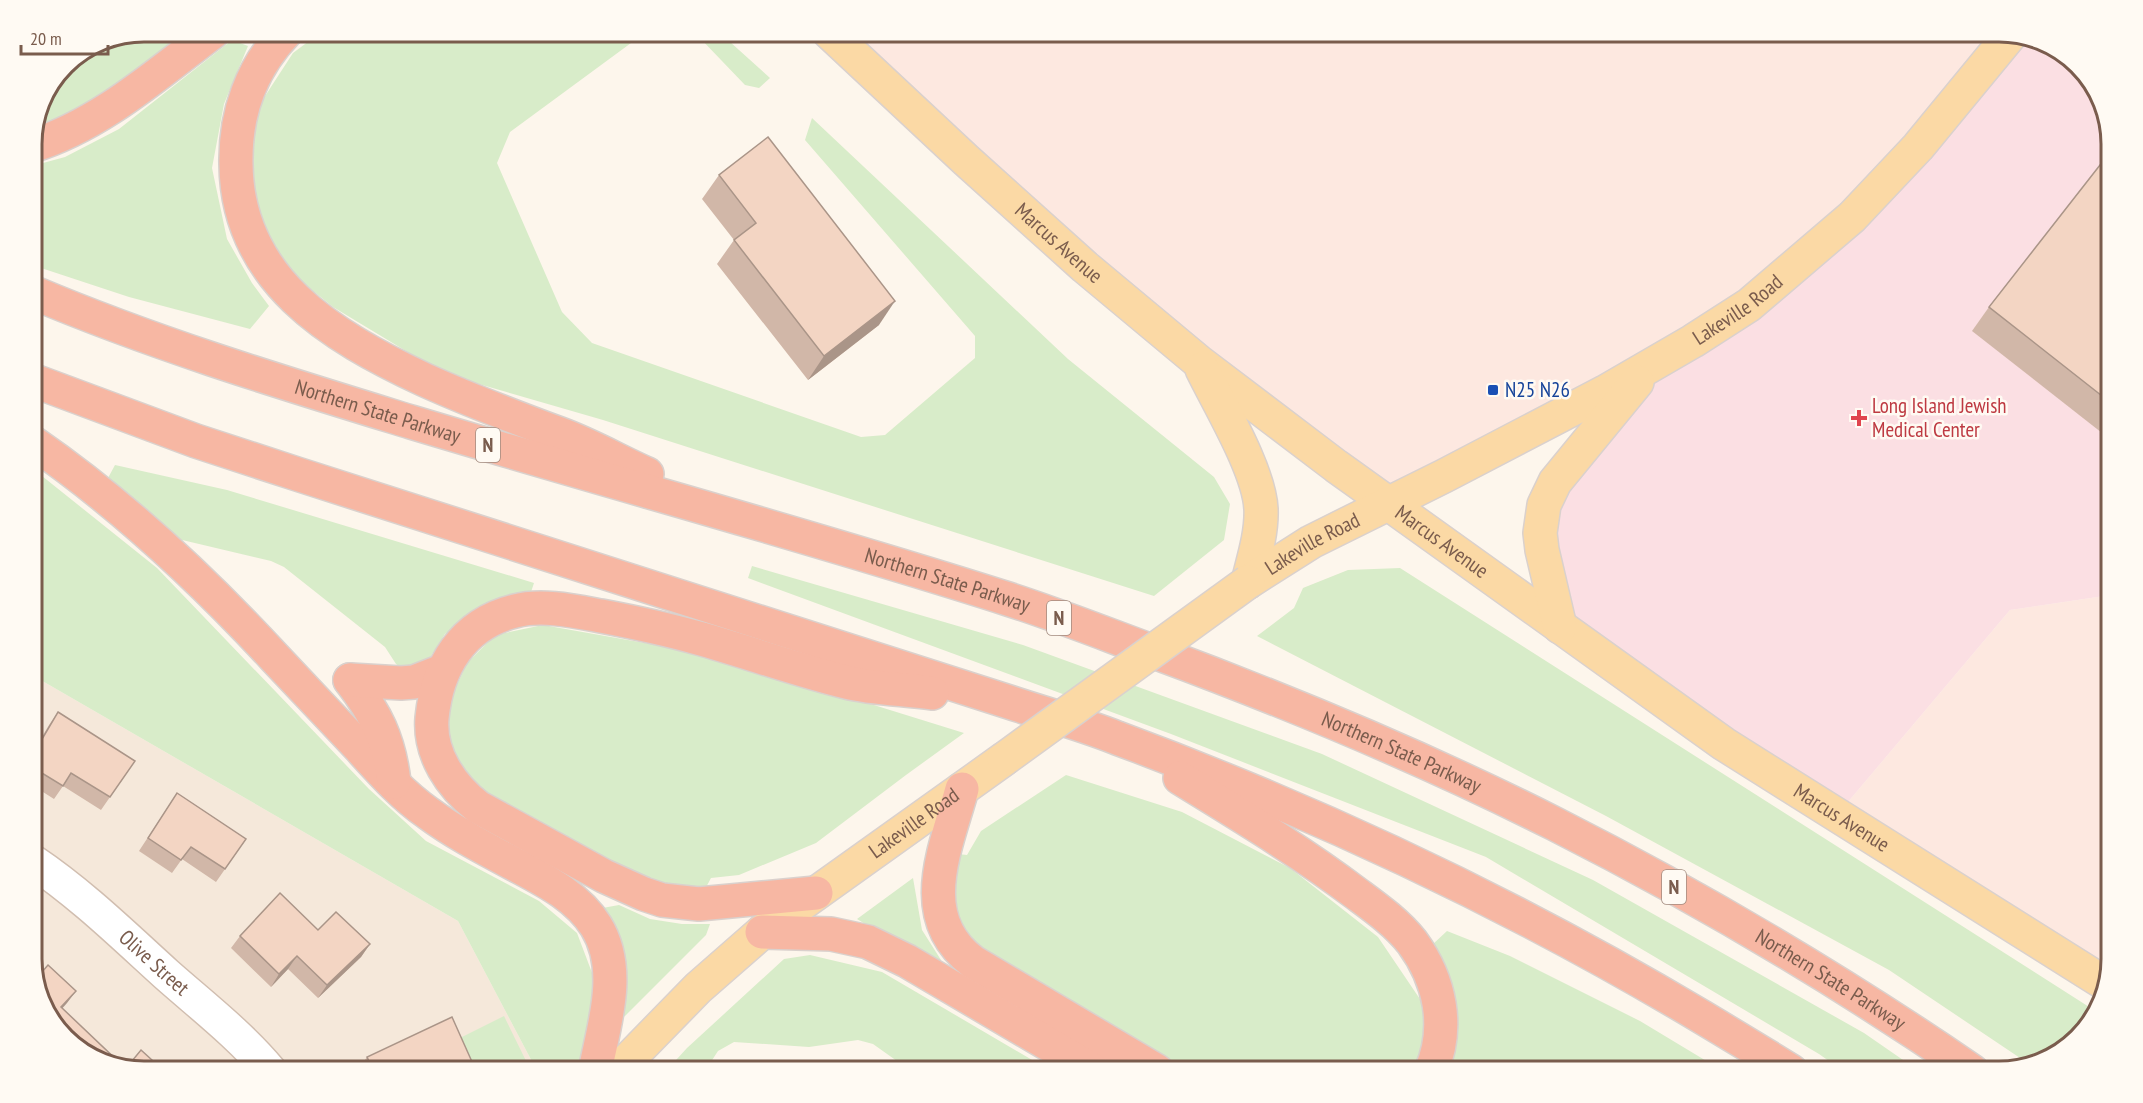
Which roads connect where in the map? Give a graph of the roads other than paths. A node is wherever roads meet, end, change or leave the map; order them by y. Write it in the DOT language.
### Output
graph roads {
  1 [pos="200,42"];
  2 [pos="278,42"];
  3 [pos="840,42"];
  4 [pos="2003,42"];
  5 [pos="42,142"];
  6 [pos="42,296"];
  7 [pos="1199,362"];
  8 [pos="1650,366"];
  9 [pos="42,384"];
  10 [pos="42,449"];
  11 [pos="1388,504"];
  12 [pos="753,522"];
  13 [pos="1248,582"];
  14 [pos="1560,627"];
  15 [pos="442,671"];
  16 [pos="1009,702"];
  17 [pos="1115,737"];
  18 [pos="393,782"];
  19 [pos="962,789"];
  20 [pos="42,868"];
  21 [pos="816,893"];
  22 [pos="762,932"];
  23 [pos="2099,980"];
  24 [pos="260,1061"];
  25 [pos="597,1061"];
  26 [pos="627,1061"];
  27 [pos="1077,1061"];
  28 [pos="1141,1061"];
  29 [pos="1434,1061"];
  30 [pos="1774,1061"];
  31 [pos="1957,1061"];
  1 -- 5 [label="highway"];
  2 -- 12 [label="highway"];
  3 -- 7 [label="main road, Marcus Avenue"];
  4 -- 8 [label="main road, Lakeville Road"];
  6 -- 12 [label="highway, Northern State Parkway / N"];
  7 -- 11 [label="main road, Marcus Avenue"];
  7 -- 13 [label="main road"];
  8 -- 11 [label="main road, Lakeville Road"];
  8 -- 14 [label="main road"];
  9 -- 16 [label="highway"];
  10 -- 18 [label="highway"];
  11 -- 13 [label="main road, Lakeville Road"];
  11 -- 14 [label="main road, Marcus Avenue"];
  12 -- 31 [label="highway, Northern State Parkway / N"];
  13 -- 19 [label="main road, Lakeville Road, bridge"];
  14 -- 23 [label="main road, Marcus Avenue"];
  15 -- 16 [label="highway"];
  15 -- 18 [label="highway"];
  15 -- 21 [label="highway"];
  16 -- 17 [label="highway"];
  17 -- 29 [label="highway"];
  17 -- 30 [label="highway"];
  18 -- 25 [label="highway"];
  19 -- 21 [label="main road, Lakeville Road"];
  19 -- 28 [label="highway"];
  20 -- 24 [label="street, Olive Street"];
  21 -- 22 [label="main road, Lakeville Road"];
  22 -- 26 [label="main road, Lakeville Road"];
  22 -- 27 [label="highway"];
}
